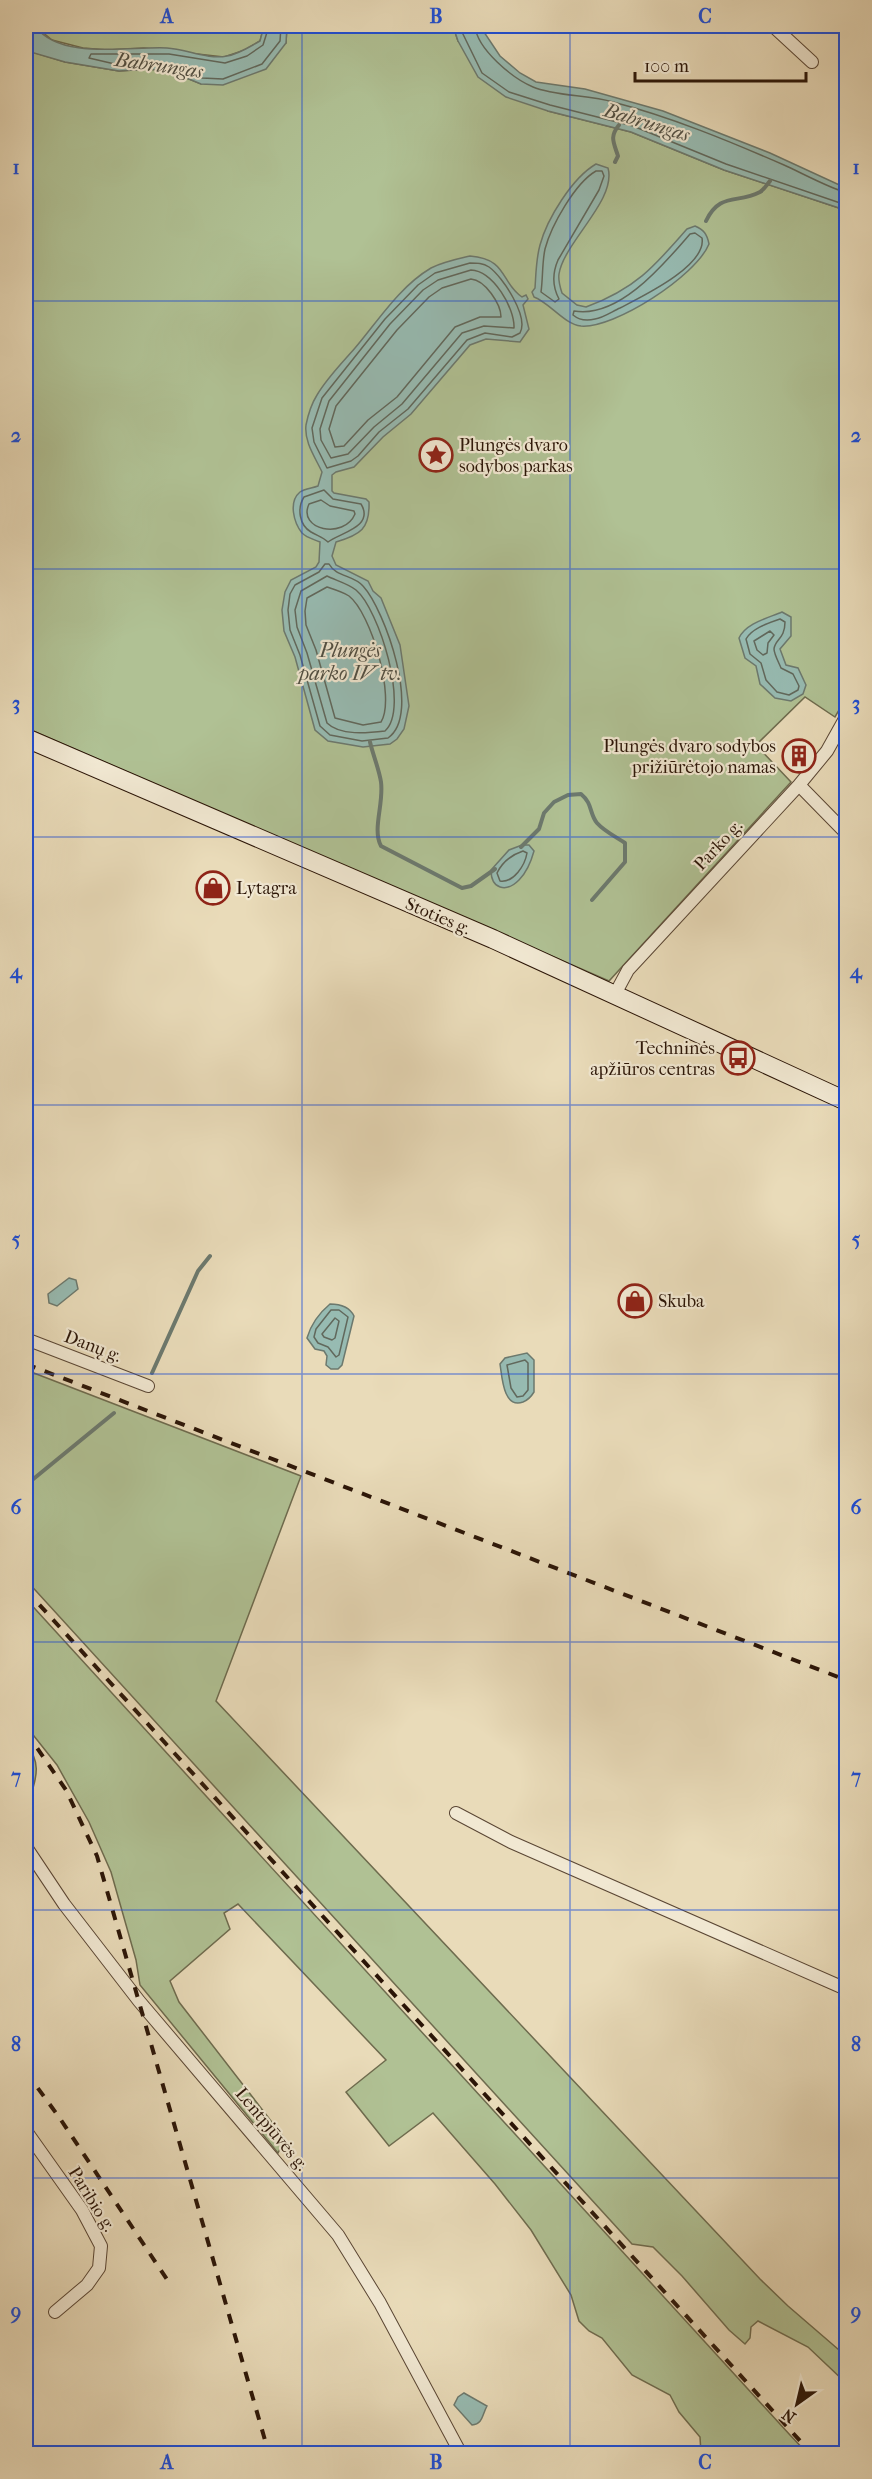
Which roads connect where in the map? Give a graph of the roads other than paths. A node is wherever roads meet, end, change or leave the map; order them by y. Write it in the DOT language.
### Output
graph roads {
  1 [pos="774,26"];
  2 [pos="812,62"];
  3 [pos="846,717"];
  4 [pos="26,738"];
  5 [pos="798,785"];
  6 [pos="846,832"];
  7 [pos="614,996"];
  8 [pos="846,1101"];
  9 [pos="26,1339"];
  10 [pos="148,1386"];
  11 [pos="456,1813"];
  12 [pos="26,1847"];
  13 [pos="846,1989"];
  14 [pos="26,2131"];
  15 [pos="55,2312"];
  16 [pos="461,2454"];
  1 -- 2 [label="street"];
  3 -- 5 [label="street, Parko g."];
  4 -- 7 [label="main road, Stoties g."];
  5 -- 6 [label="street"];
  5 -- 7 [label="street, Parko g."];
  7 -- 8 [label="main road, Stoties g."];
  9 -- 10 [label="street, Danų g."];
  11 -- 13 [label="street"];
  12 -- 16 [label="street, Lentpjūvės g."];
  14 -- 15 [label="street, Paribio g."];
}
